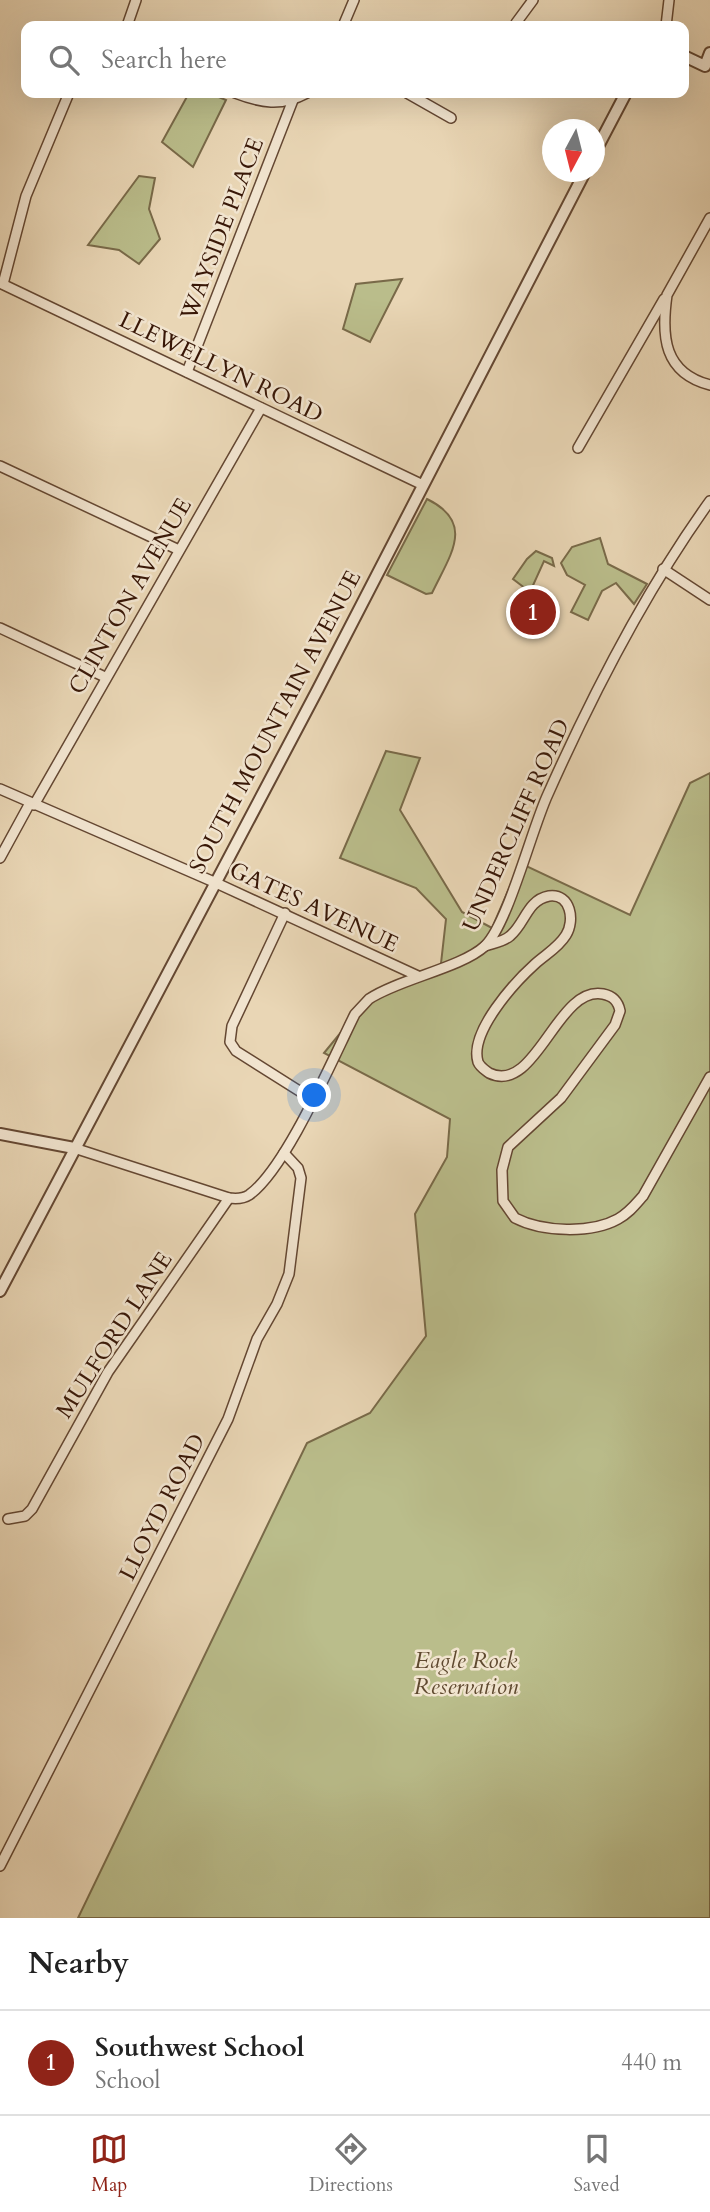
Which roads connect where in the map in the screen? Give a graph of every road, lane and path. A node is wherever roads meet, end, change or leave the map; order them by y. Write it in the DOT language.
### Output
graph roads {
  1 [pos="136,0"];
  2 [pos="354,0"];
  3 [pos="533,0"];
  4 [pos="669,0"];
  5 [pos="129,21"];
  6 [pos="345,21"];
  7 [pos="517,21"];
  8 [pos="667,21"];
  9 [pos="710,53"];
  10 [pos="689,58"];
  11 [pos="707,67"];
  12 [pos="67,98"];
  13 [pos="248,98"];
  14 [pos="297,98"];
  15 [pos="416,98"];
  16 [pos="623,98"];
  17 [pos="293,100"];
  18 [pos="451,118"];
  19 [pos="605,133"];
  20 [pos="580,182"];
  21 [pos="710,218"];
  22 [pos="1,283"];
  23 [pos="667,295"];
  24 [pos="187,372"];
  25 [pos="710,385"];
  26 [pos="261,408"];
  27 [pos="578,448"];
  28 [pos="0,466"];
  29 [pos="423,485"];
  30 [pos="710,501"];
  31 [pos="179,550"];
  32 [pos="663,569"];
  33 [pos="710,600"];
  34 [pos="0,628"];
  35 [pos="105,677"];
  36 [pos="0,789"];
  37 [pos="32,804"];
  38 [pos="0,858"];
  39 [pos="214,882"];
  40 [pos="285,913"];
  41 [pos="485,946"];
  42 [pos="418,976"];
  43 [pos="710,1077"];
  44 [pos="312,1099"];
  45 [pos="0,1134"];
  46 [pos="75,1148"];
  47 [pos="284,1153"];
  48 [pos="229,1198"];
  49 [pos="0,1291"];
  50 [pos="8,1520"];
  51 [pos="0,1866"];
  1 -- 5 [label="street"];
  2 -- 6 [label="street"];
  3 -- 7 [label="street"];
  4 -- 8 [label="street"];
  9 -- 11 [label="street"];
  10 -- 11 [label="street"];
  12 -- 22 [label="street"];
  13 -- 17 [label="street"];
  14 -- 17 [label="street"];
  15 -- 18 [label="street"];
  16 -- 19 [label="street"];
  17 -- 24 [label="street, WAYSIDE PLACE"];
  20 -- 29 [label="street, SOUTH MOUNTAIN AVENUE"];
  21 -- 23 [label="street"];
  22 -- 24 [label="street, LLEWELLYN ROAD"];
  23 -- 25 [label="street"];
  23 -- 27 [label="street"];
  24 -- 26 [label="street, LLEWELLYN ROAD"];
  26 -- 29 [label="street, LLEWELLYN ROAD"];
  26 -- 31 [label="street, CLINTON AVENUE"];
  28 -- 31 [label="street"];
  29 -- 39 [label="street, SOUTH MOUNTAIN AVENUE"];
  30 -- 32 [label="street, UNDERCLIFF ROAD"];
  31 -- 35 [label="street, CLINTON AVENUE"];
  32 -- 33 [label="street"];
  32 -- 41 [label="street, UNDERCLIFF ROAD"];
  34 -- 35 [label="street"];
  35 -- 37 [label="street, CLINTON AVENUE"];
  36 -- 37 [label="street, GATES AVENUE"];
  37 -- 38 [label="street, CLINTON AVENUE"];
  37 -- 39 [label="street, GATES AVENUE"];
  39 -- 40 [label="street, GATES AVENUE"];
  39 -- 46 [label="street, SOUTH MOUNTAIN AVENUE"];
  40 -- 42 [label="street, GATES AVENUE"];
  40 -- 44 [label="street"];
  41 -- 42 [label="street, UNDERCLIFF ROAD"];
  41 -- 43 [label="street"];
  42 -- 44 [label="street, UNDERCLIFF ROAD"];
  44 -- 47 [label="street, UNDERCLIFF ROAD"];
  45 -- 46 [label="street"];
  46 -- 48 [label="street"];
  46 -- 49 [label="street, SOUTH MOUNTAIN AVENUE"];
  47 -- 48 [label="street, UNDERCLIFF ROAD"];
  47 -- 51 [label="street, LLOYD ROAD"];
  48 -- 50 [label="street, MULFORD LANE"];
}
